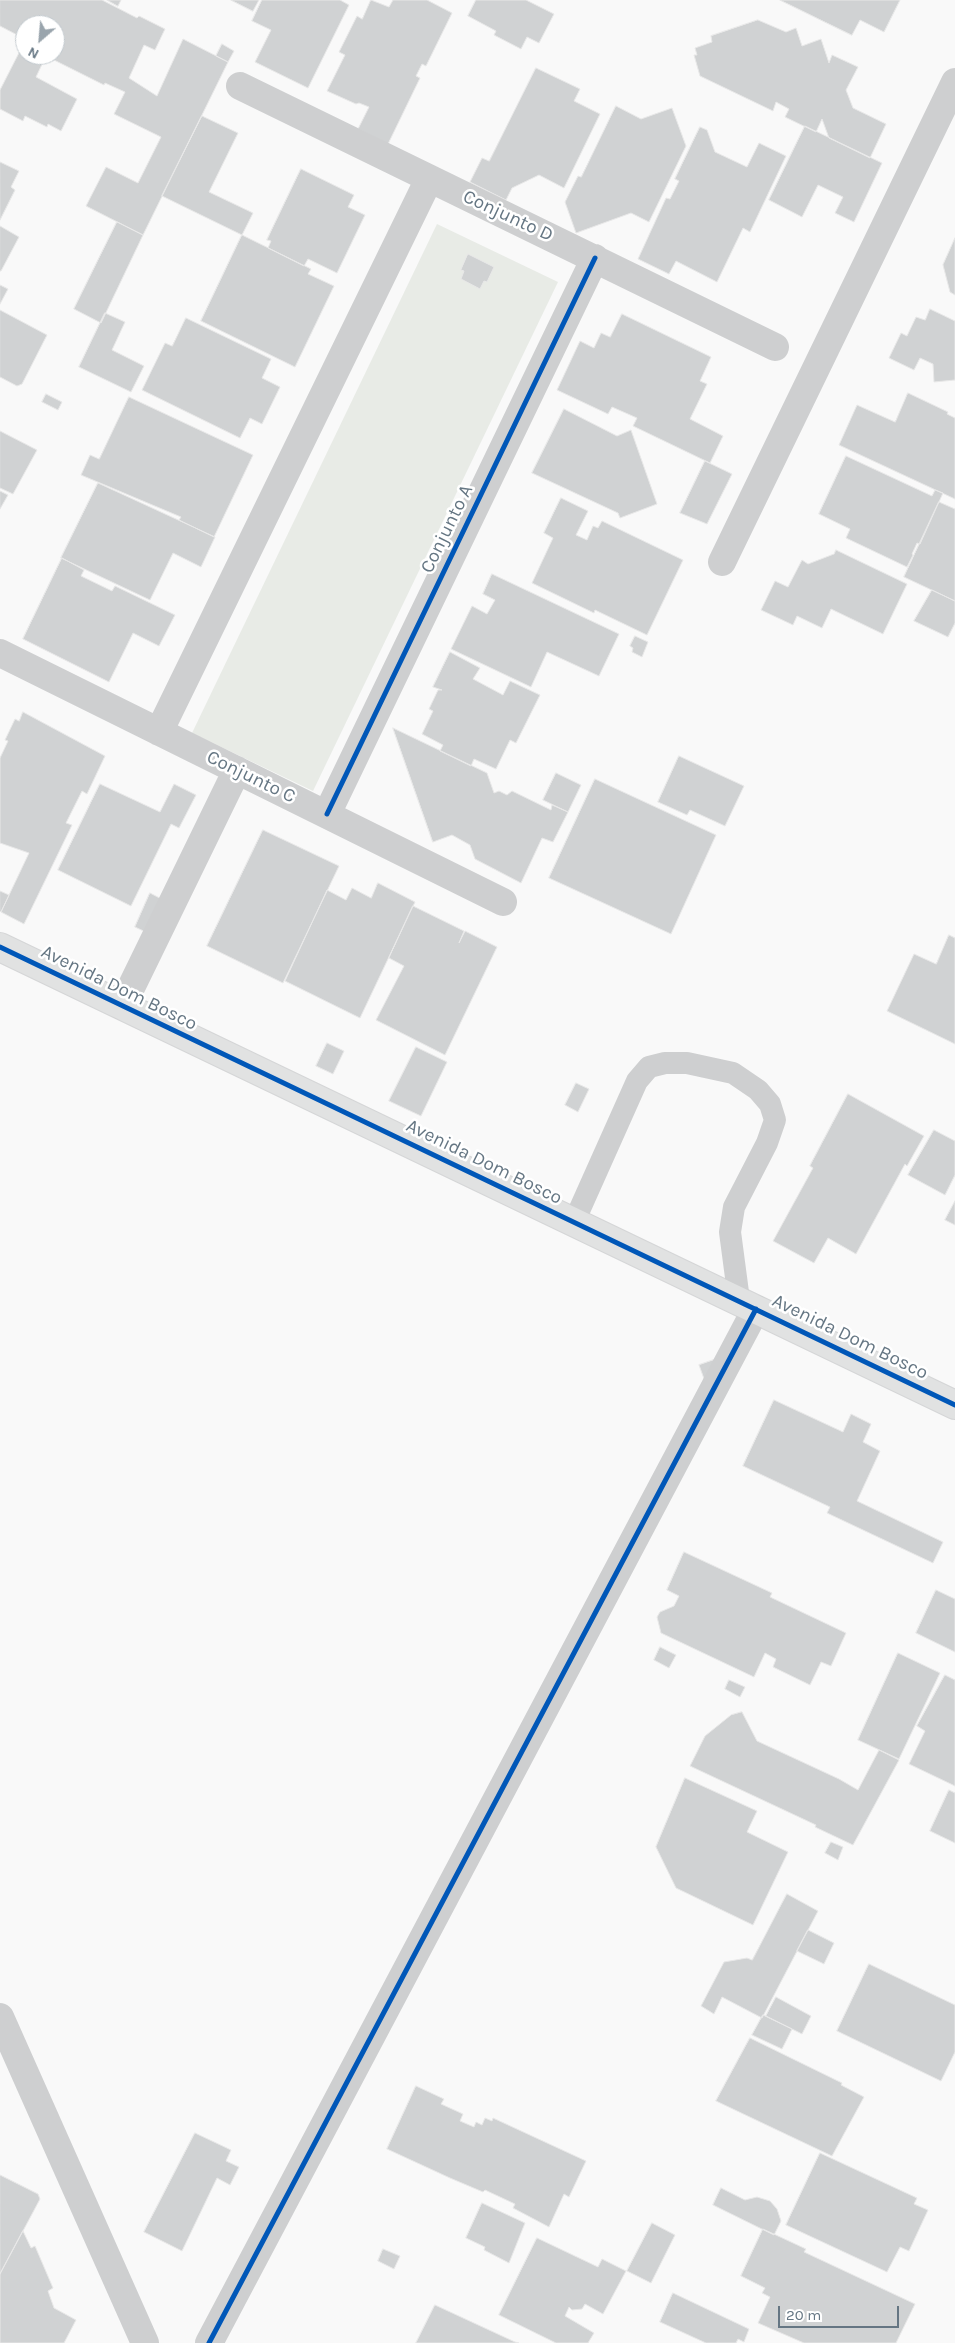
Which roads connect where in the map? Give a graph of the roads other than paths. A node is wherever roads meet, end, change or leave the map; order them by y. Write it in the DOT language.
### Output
graph roads {
  1 [pos="955,82"];
  2 [pos="240,86"];
  3 [pos="429,179"];
  4 [pos="595,258"];
  5 [pos="775,347"];
  6 [pos="722,562"];
  7 [pos="0,652"];
  8 [pos="159,732"];
  9 [pos="237,770"];
  10 [pos="327,814"];
  11 [pos="502,902"];
  12 [pos="0,947"];
  13 [pos="122,1006"];
  14 [pos="574,1222"];
  15 [pos="748,1304"];
  16 [pos="955,1405"];
  17 [pos="0,2017"];
  18 [pos="145,2343"];
  19 [pos="209,2343"];
  1 -- 6 [label="street"];
  2 -- 3 [label="street, Conjunto D"];
  3 -- 4 [label="street, Conjunto D"];
  3 -- 8 [label="street"];
  4 -- 5 [label="street, Conjunto D"];
  4 -- 10 [label="street, Conjunto A"];
  7 -- 8 [label="street, Conjunto C"];
  8 -- 9 [label="street, Conjunto C"];
  9 -- 10 [label="street, Conjunto C"];
  9 -- 13 [label="street"];
  10 -- 11 [label="street, Conjunto C"];
  12 -- 13 [label="street, Avenida Dom Bosco"];
  13 -- 14 [label="street, Avenida Dom Bosco"];
  14 -- 15 [label="street, Avenida Dom Bosco"];
  14 -- 15 [label="lane"];
  15 -- 16 [label="street, Avenida Dom Bosco"];
  15 -- 19 [label="street"];
  17 -- 18 [label="street"];
}
